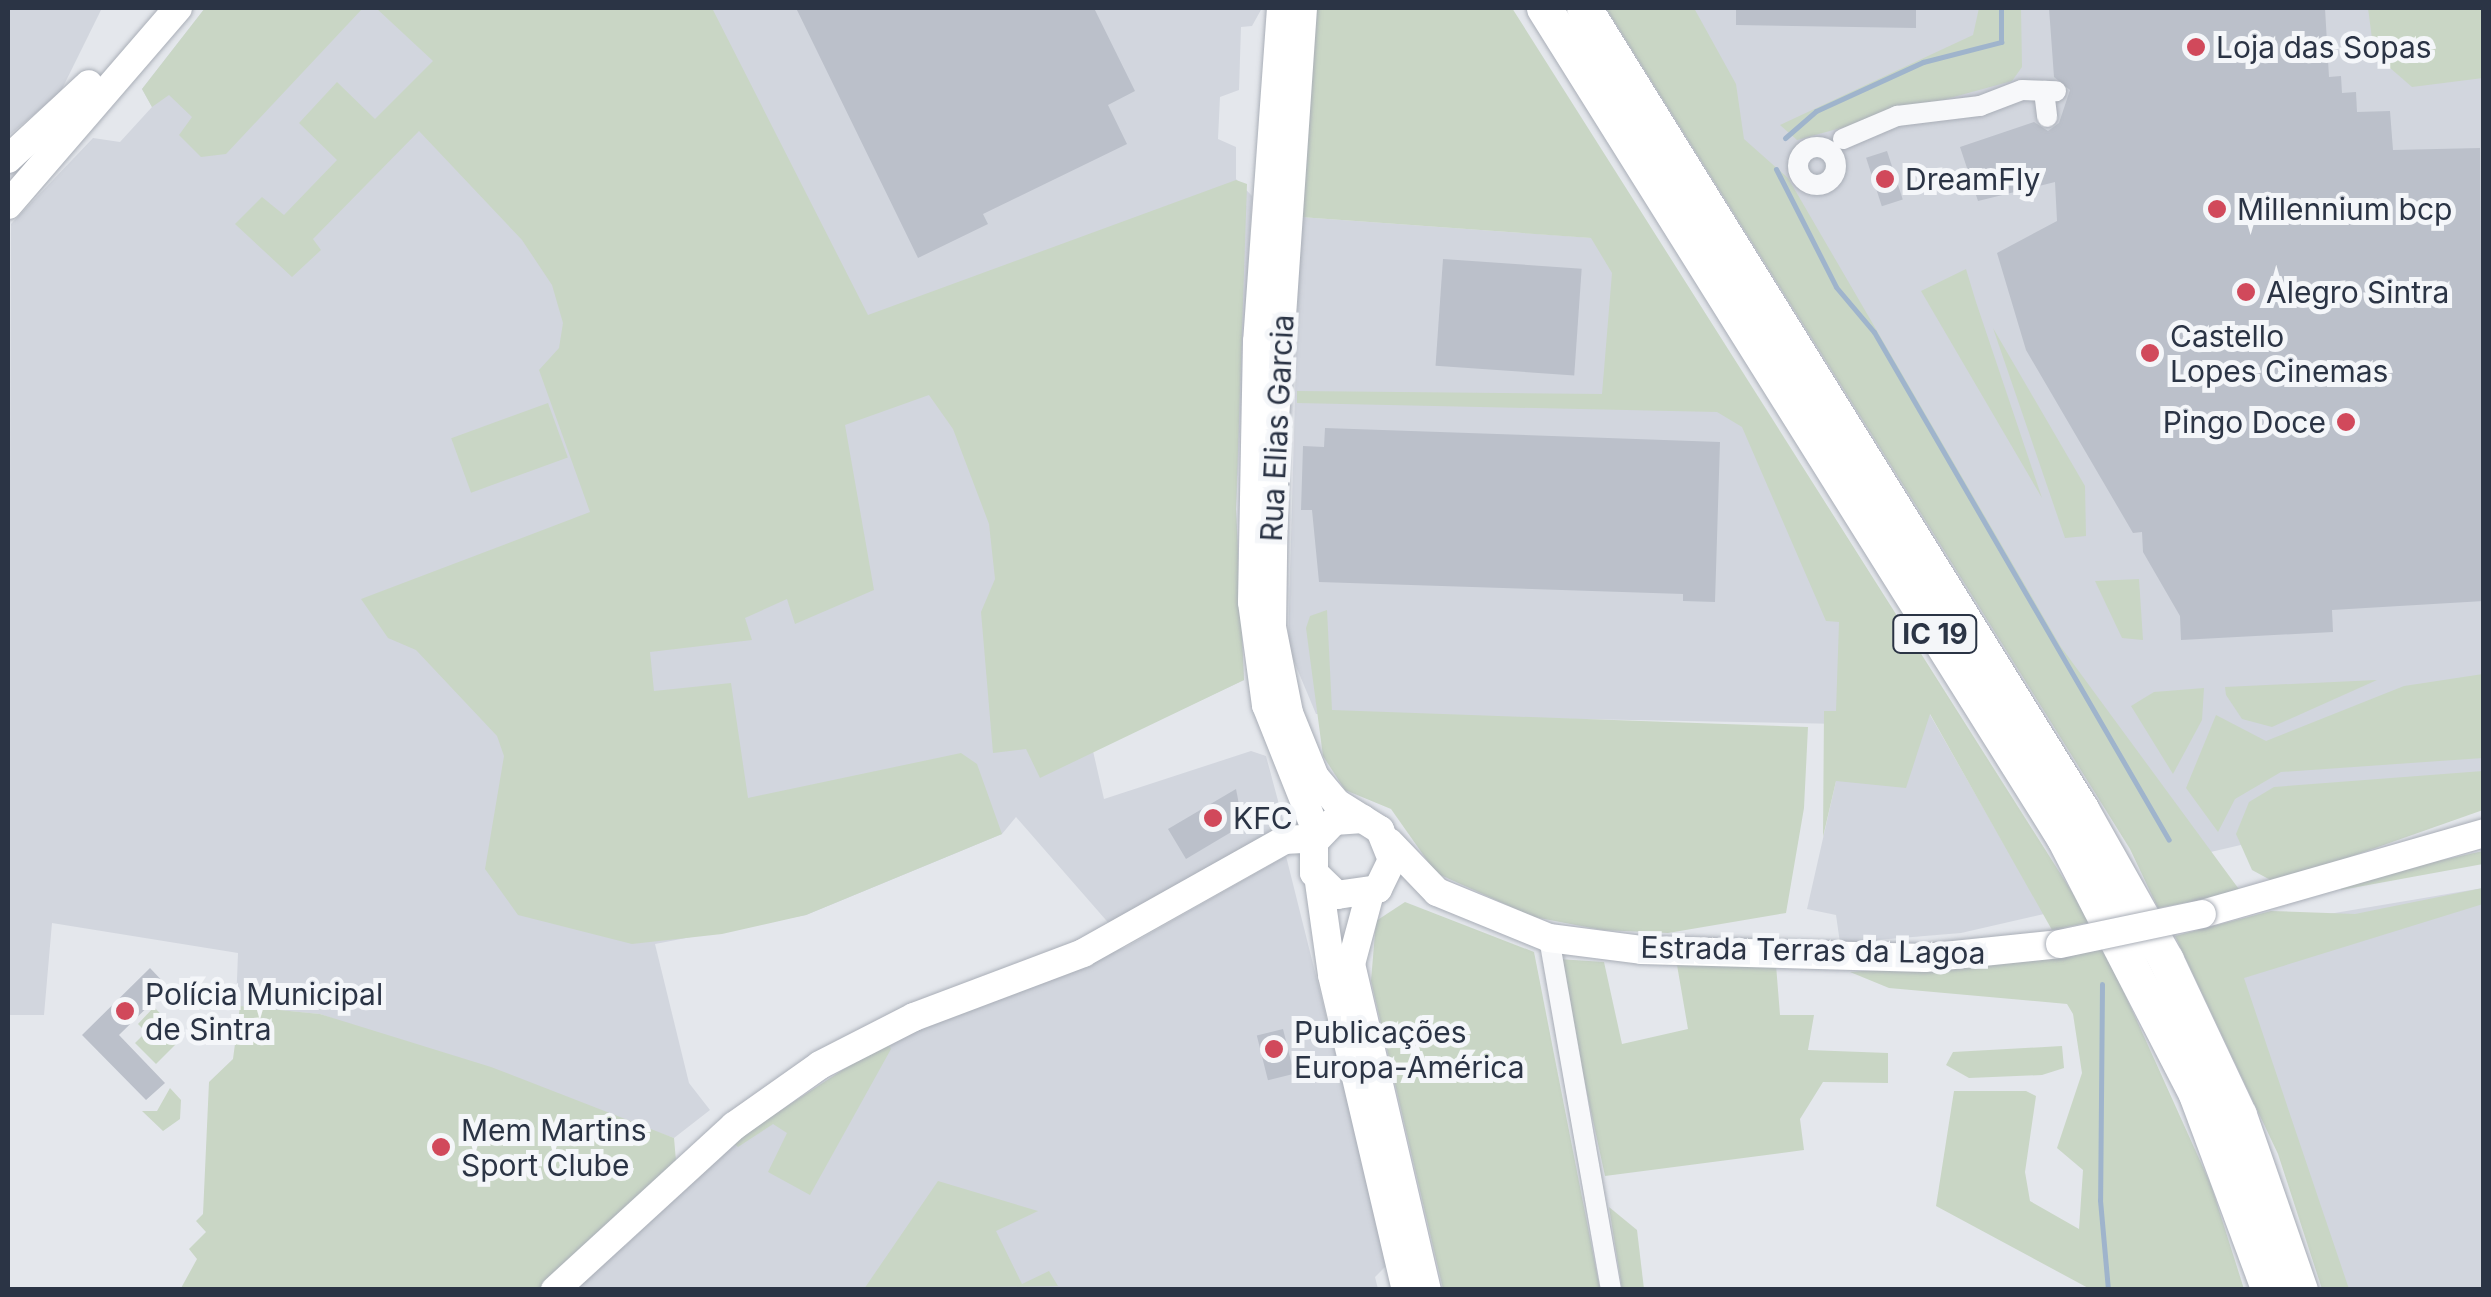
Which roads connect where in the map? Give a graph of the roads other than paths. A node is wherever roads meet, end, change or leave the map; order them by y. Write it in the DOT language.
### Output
graph roads {
  1 [pos="156,8"];
  2 [pos="178,8"];
  3 [pos="1281,8"];
  4 [pos="1303,8"];
  5 [pos="1544,8"];
  6 [pos="1584,8"];
  7 [pos="103,84"];
  8 [pos="2048,118"];
  9 [pos="1843,138"];
  10 [pos="8,159"];
  11 [pos="8,205"];
  12 [pos="1298,785"];
  13 [pos="1363,819"];
  14 [pos="2484,833"];
  15 [pos="1387,838"];
  16 [pos="1279,843"];
  17 [pos="1316,854"];
  18 [pos="1372,892"];
  19 [pos="1437,892"];
  20 [pos="1549,938"];
  21 [pos="555,1290"];
  22 [pos="1406,1290"];
  23 [pos="1427,1290"];
  24 [pos="1611,1290"];
  25 [pos="2269,1290"];
  26 [pos="2300,1290"];
  1 -- 7 [label="street"];
  2 -- 7 [label="street"];
  3 -- 12 [label="street, Rua Elias Garcia"];
  4 -- 13 [label="street, Rua Elias Garcia"];
  5 -- 25 [label="highway, IC 19"];
  6 -- 26 [label="highway, IC 19"];
  7 -- 10 [label="street"];
  7 -- 11 [label="street"];
  8 -- 9 [label="street"];
  12 -- 16 [label="street"];
  12 -- 17 [label="street, Rua Elias Garcia"];
  13 -- 15 [label="street"];
  13 -- 17 [label="street"];
  14 -- 20 [label="street, Estrada Terras da Lagoa, bridge"];
  15 -- 18 [label="street"];
  15 -- 19 [label="street, Estrada Terras da Lagoa"];
  16 -- 17 [label="street"];
  16 -- 21 [label="street"];
  17 -- 18 [label="street"];
  17 -- 22 [label="street, Rua Elias Garcia"];
  18 -- 19 [label="street, Estrada Terras da Lagoa"];
  18 -- 23 [label="street"];
  19 -- 20 [label="street, Estrada Terras da Lagoa"];
  20 -- 24 [label="street"];
}
